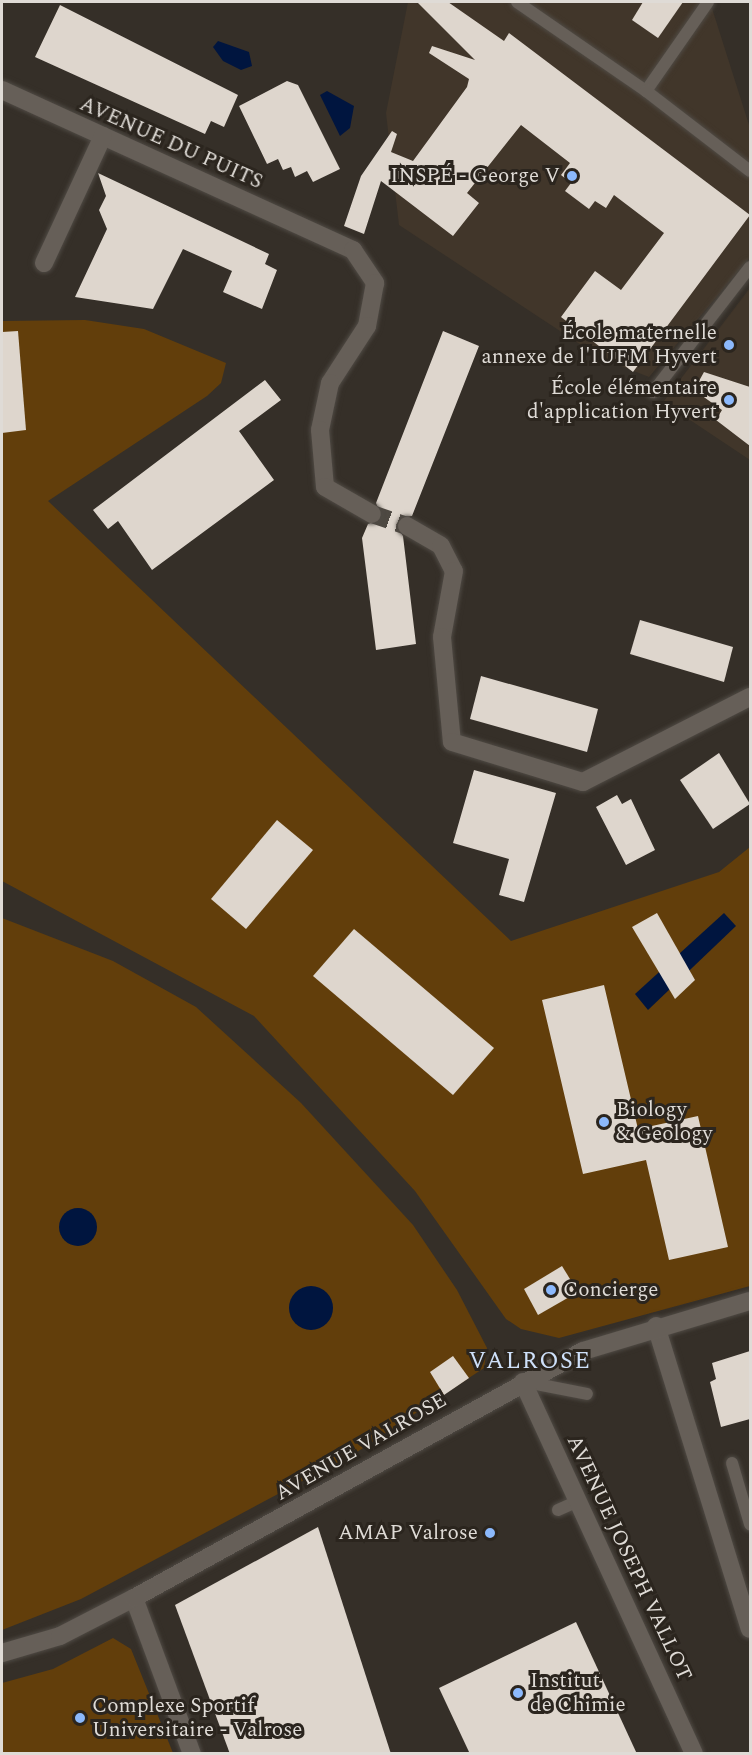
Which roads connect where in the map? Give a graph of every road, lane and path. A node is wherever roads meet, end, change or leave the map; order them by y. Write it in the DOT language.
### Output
graph roads {
  1 [pos="517,2"];
  2 [pos="708,2"];
  3 [pos="2,90"];
  4 [pos="646,91"];
  5 [pos="103,136"];
  6 [pos="750,171"];
  7 [pos="44,263"];
  8 [pos="750,267"];
  9 [pos="652,392"];
  10 [pos="372,514"];
  11 [pos="407,526"];
  12 [pos="750,697"];
  13 [pos="750,1301"];
  14 [pos="656,1326"];
  15 [pos="523,1382"];
  16 [pos="587,1394"];
  17 [pos="732,1463"];
  18 [pos="578,1501"];
  19 [pos="558,1510"];
  20 [pos="750,1524"];
  21 [pos="134,1598"];
  22 [pos="750,1629"];
  23 [pos="2,1653"];
  24 [pos="192,1754"];
  25 [pos="694,1754"];
  1 -- 4 [label="lane"];
  2 -- 4 [label="lane"];
  3 -- 5 [label="street, AVENUE DU PUITS"];
  4 -- 6 [label="lane"];
  5 -- 7 [label="street"];
  5 -- 10 [label="street, AVENUE DU PUITS"];
  8 -- 9 [label="lane"];
  11 -- 12 [label="street"];
  13 -- 14 [label="street, AVENUE VALROSE"];
  14 -- 15 [label="street, AVENUE VALROSE"];
  14 -- 22 [label="street"];
  15 -- 16 [label="lane"];
  15 -- 18 [label="street, AVENUE JOSEPH VALLOT"];
  15 -- 21 [label="street, AVENUE VALROSE"];
  17 -- 20 [label="lane"];
  18 -- 19 [label="lane"];
  18 -- 25 [label="street, AVENUE JOSEPH VALLOT"];
  21 -- 23 [label="street, AVENUE VALROSE"];
  21 -- 24 [label="street"];
}
